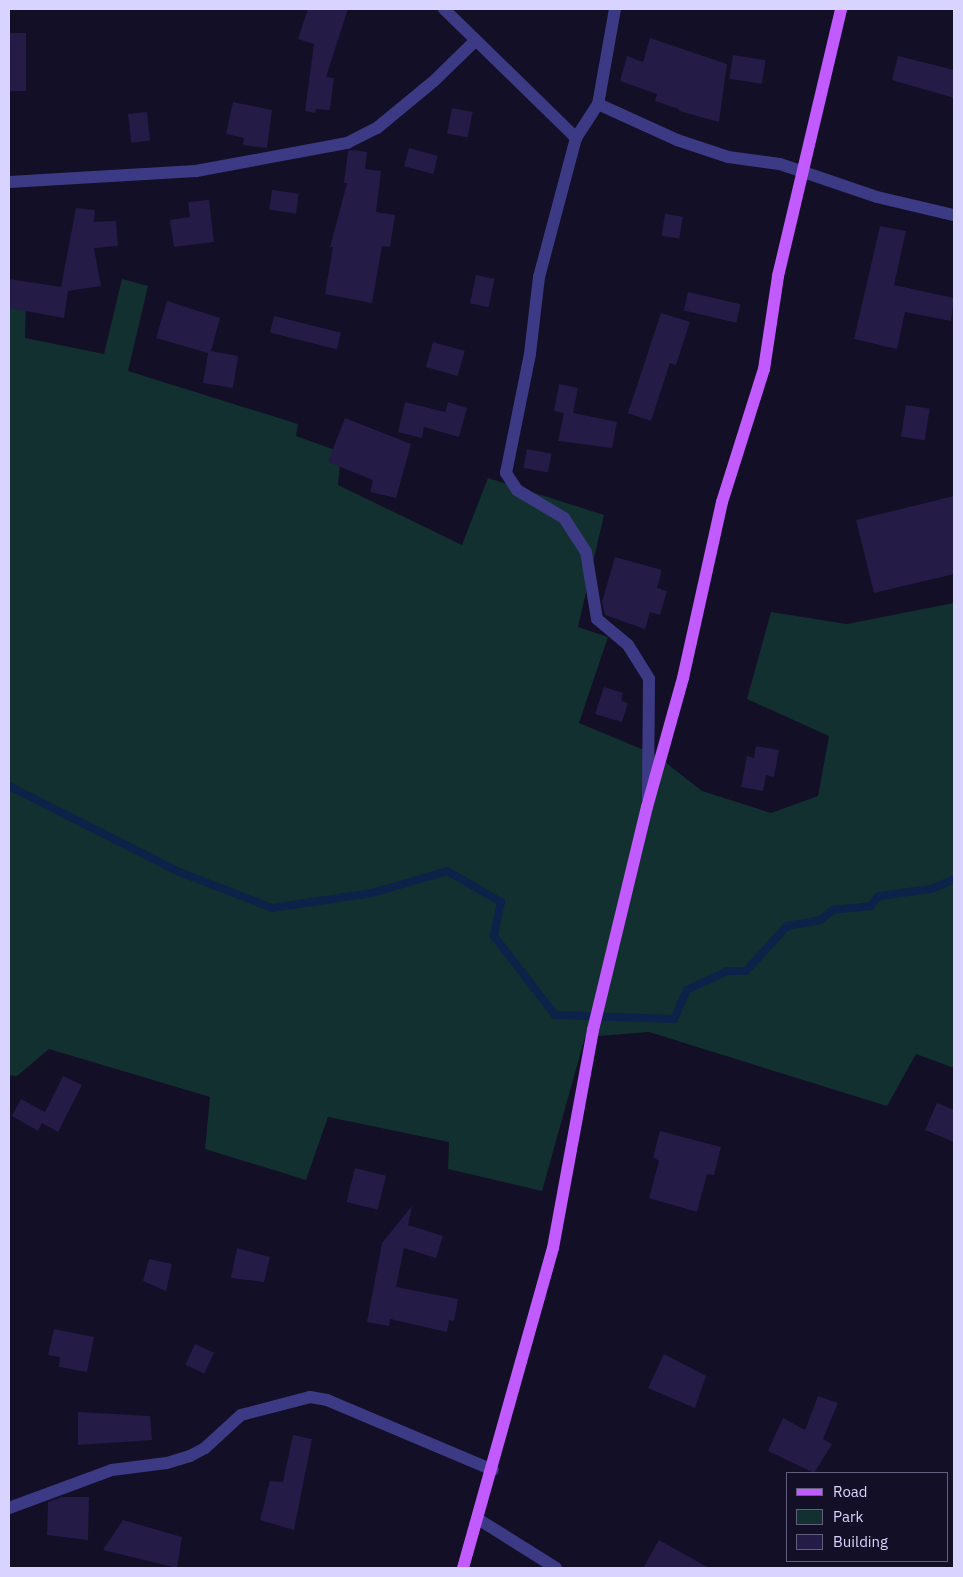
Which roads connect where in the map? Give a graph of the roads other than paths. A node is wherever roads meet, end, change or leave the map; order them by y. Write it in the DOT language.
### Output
graph roads {
  1 [pos="444,9"];
  2 [pos="615,9"];
  3 [pos="841,9"];
  4 [pos="474,42"];
  5 [pos="598,104"];
  6 [pos="576,138"];
  7 [pos="802,173"];
  8 [pos="9,182"];
  9 [pos="954,215"];
  10 [pos="648,807"];
  11 [pos="493,1470"];
  12 [pos="9,1508"];
  13 [pos="478,1519"];
  14 [pos="463,1568"];
  15 [pos="556,1568"];
  1 -- 4 [label="street"];
  2 -- 5 [label="street"];
  3 -- 7 [label="main road"];
  4 -- 6 [label="street"];
  4 -- 8 [label="street"];
  5 -- 6 [label="street"];
  5 -- 7 [label="street"];
  6 -- 10 [label="street"];
  7 -- 9 [label="street"];
  7 -- 10 [label="main road"];
  10 -- 11 [label="main road"];
  11 -- 12 [label="street"];
  11 -- 13 [label="main road"];
  13 -- 14 [label="main road"];
  13 -- 15 [label="street"];
}
